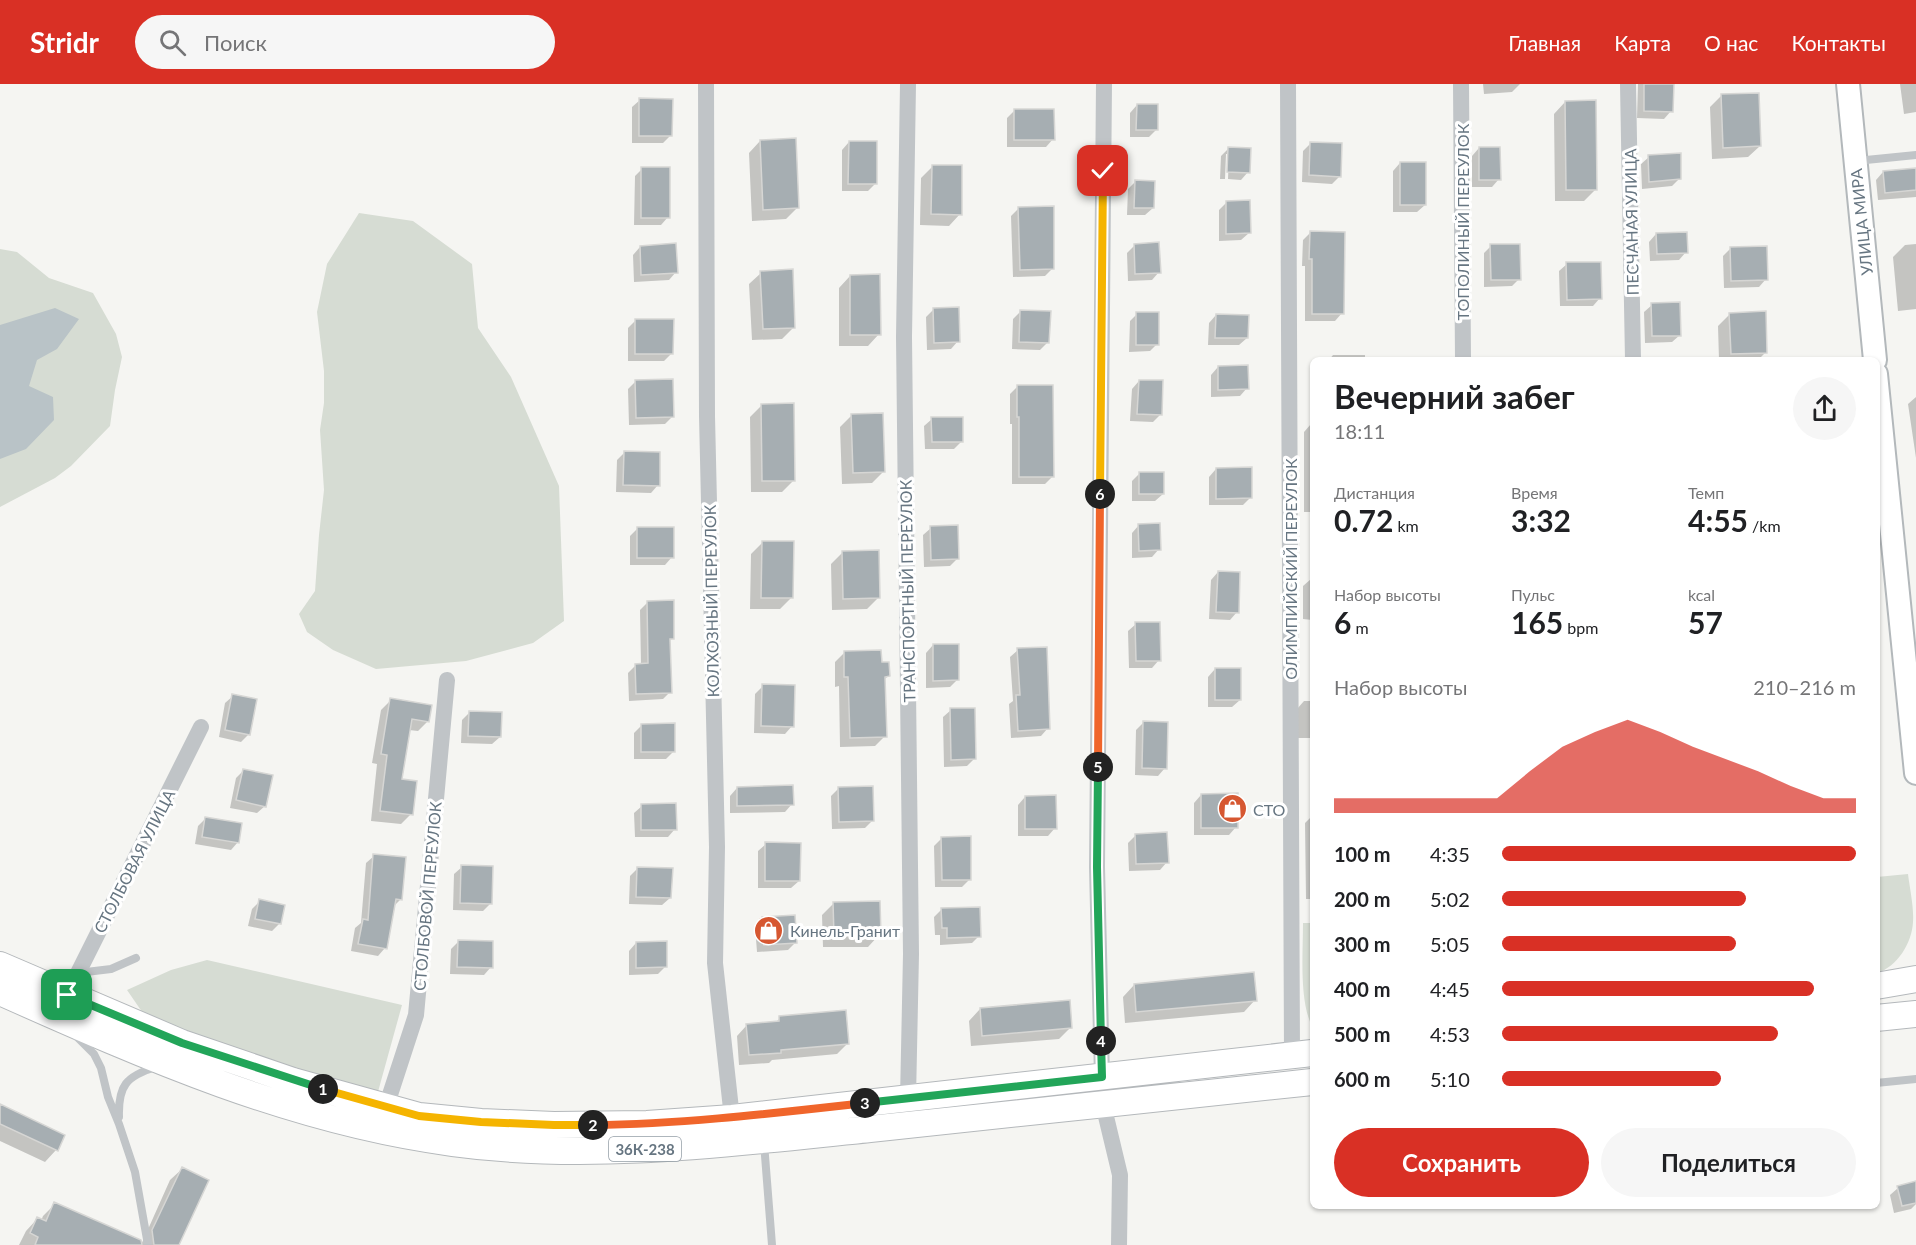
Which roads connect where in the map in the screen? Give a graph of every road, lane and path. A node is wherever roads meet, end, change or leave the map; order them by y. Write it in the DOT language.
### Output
graph roads {
  1 [pos="706,84"];
  2 [pos="908,84"];
  3 [pos="1104,84"];
  4 [pos="1288,84"];
  5 [pos="1461,84"];
  6 [pos="1628,84"];
  7 [pos="1848,84"];
  8 [pos="1916,155"];
  9 [pos="1855,161"];
  10 [pos="1463,357"];
  11 [pos="1633,357"];
  12 [pos="1875,357"];
  13 [pos="1880,414"];
  14 [pos="447,680"];
  15 [pos="201,727"];
  16 [pos="1916,773"];
  17 [pos="136,958"];
  18 [pos="0,965"];
  19 [pos="1916,980"];
  20 [pos="1880,985"];
  21 [pos="0,992"];
  22 [pos="67,995"];
  23 [pos="1916,1014"];
  24 [pos="1880,1018"];
  25 [pos="1302,1054"];
  26 [pos="167,1063"];
  27 [pos="1102,1077"];
  28 [pos="1916,1079"];
  29 [pos="1880,1083"];
  30 [pos="1310,1086"];
  31 [pos="909,1099"];
  32 [pos="1103,1104"];
  33 [pos="386,1107"];
  34 [pos="732,1118"];
  35 [pos="119,1124"];
  36 [pos="764,1140"];
  37 [pos="148,1245"];
  38 [pos="772,1245"];
  39 [pos="1119,1245"];
  1 -- 34 [label="street, КОЛХОЗНЫЙ ПЕРЕУЛОК"];
  2 -- 31 [label="street, ТРАНСПОРТНЫЙ ПЕРЕУЛОК"];
  3 -- 27 [label="street"];
  4 -- 25 [label="street, ОЛИМПИЙСКИЙ ПЕРЕУЛОК"];
  5 -- 10 [label="street, ТОПОЛИНЫЙ ПЕРЕУЛОК"];
  6 -- 11 [label="street, ПЕСЧАНАЯ УЛИЦА"];
  7 -- 9 [label="main road, УЛИЦА МИРА"];
  8 -- 9 [label="lane"];
  9 -- 12 [label="main road, УЛИЦА МИРА"];
  13 -- 16 [label="main road"];
  14 -- 33 [label="street, СТОЛБОВОЙ ПЕРЕУЛОК"];
  15 -- 22 [label="street, СТОЛБОВАЯ УЛИЦА"];
  17 -- 22 [label="lane"];
  18 -- 22 [label="main road"];
  19 -- 20 [label="main road"];
  21 -- 22 [label="main road, 36К-238"];
  22 -- 26 [label="main road, 36К-238"];
  22 -- 33 [label="main road"];
  22 -- 35 [label="lane"];
  23 -- 24 [label="main road"];
  25 -- 27 [label="main road"];
  26 -- 35 [label="lane"];
  26 -- 36 [label="main road, 36К-238"];
  27 -- 31 [label="main road"];
  28 -- 29 [label="lane"];
  30 -- 32 [label="main road, 36К-238"];
  31 -- 34 [label="main road"];
  32 -- 36 [label="main road, 36К-238"];
  32 -- 39 [label="street"];
  33 -- 34 [label="main road"];
  35 -- 37 [label="lane"];
  36 -- 38 [label="lane"];
}
